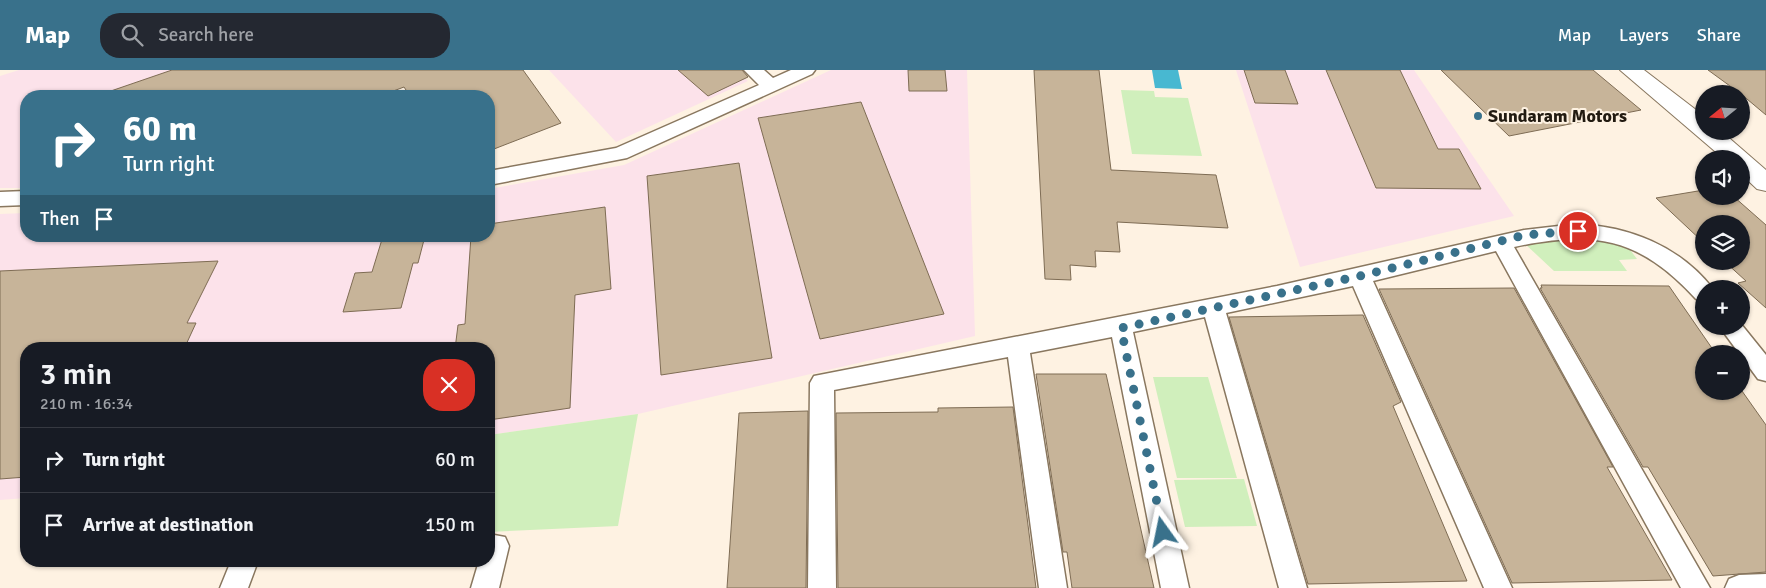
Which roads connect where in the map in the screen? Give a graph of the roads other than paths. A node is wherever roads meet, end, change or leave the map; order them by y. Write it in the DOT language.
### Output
graph roads {
  1 [pos="752,70"];
  2 [pos="806,70"];
  3 [pos="1631,70"];
  4 [pos="770,86"];
  5 [pos="1695,121"];
  6 [pos="1717,140"];
  7 [pos="1729,150"];
  8 [pos="1750,169"];
  9 [pos="495,177"];
  10 [pos="1766,183"];
  11 [pos="20,198"];
  12 [pos="0,199"];
  13 [pos="1501,242"];
  14 [pos="1360,276"];
  15 [pos="1695,283"];
  16 [pos="1212,307"];
  17 [pos="1121,328"];
  18 [pos="1737,335"];
  19 [pos="1018,348"];
  20 [pos="1766,372"];
  21 [pos="243,567"];
  22 [pos="490,567"];
  23 [pos="234,588"];
  24 [pos="485,588"];
  25 [pos="822,588"];
  26 [pos="1053,588"];
  27 [pos="1175,588"];
  28 [pos="1293,588"];
  29 [pos="1498,588"];
  30 [pos="1696,588"];
  31 [pos="1739,588"];
  32 [pos="1766,588"];
  1 -- 4 [label="street"];
  2 -- 4 [label="street"];
  3 -- 5 [label="street"];
  4 -- 9 [label="street"];
  6 -- 7 [label="street"];
  8 -- 10 [label="street"];
  11 -- 12 [label="street"];
  13 -- 14 [label="street"];
  13 -- 15 [label="street"];
  13 -- 30 [label="street"];
  14 -- 16 [label="street"];
  14 -- 29 [label="street"];
  16 -- 17 [label="street"];
  16 -- 28 [label="street"];
  17 -- 19 [label="street"];
  17 -- 27 [label="street"];
  18 -- 20 [label="street"];
  19 -- 25 [label="street"];
  19 -- 26 [label="street"];
  21 -- 23 [label="street"];
  22 -- 24 [label="street"];
  31 -- 32 [label="street"];
}
